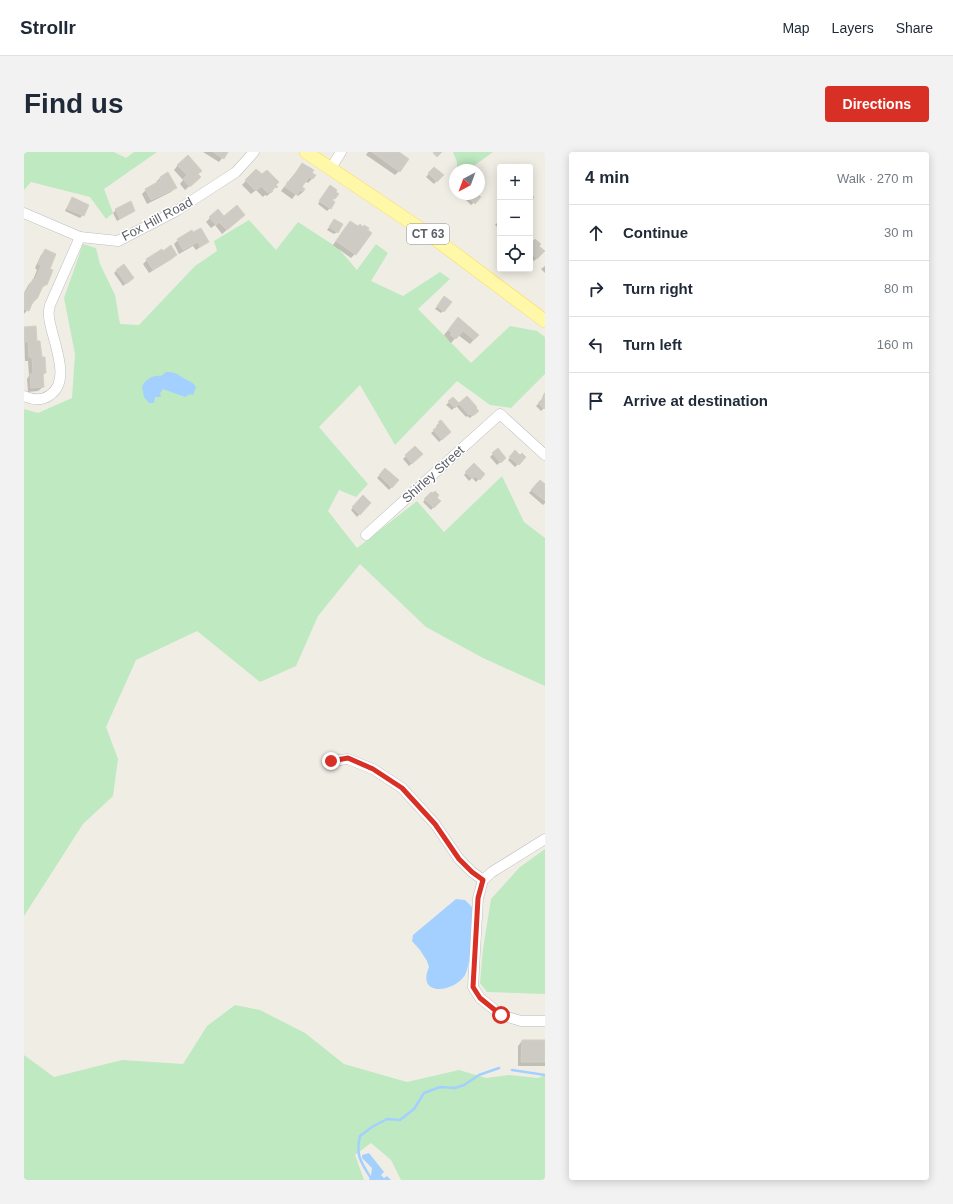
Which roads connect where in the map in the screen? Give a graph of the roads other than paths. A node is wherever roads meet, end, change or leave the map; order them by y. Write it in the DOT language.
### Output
graph roads {
  1 [pos="254,152"];
  2 [pos="306,152"];
  3 [pos="341,152"];
  4 [pos="330,168"];
  5 [pos="24,213"];
  6 [pos="80,237"];
  7 [pos="545,321"];
  8 [pos="24,396"];
  9 [pos="544,453"];
  10 [pos="366,535"];
  11 [pos="331,761"];
  12 [pos="545,839"];
  13 [pos="483,880"];
  14 [pos="545,1021"];
  1 -- 6 [label="street, Fox Hill Road"];
  2 -- 4 [label="main road, CT 63"];
  3 -- 4 [label="street"];
  4 -- 7 [label="main road, CT 63"];
  5 -- 6 [label="street, Fox Hill Road"];
  6 -- 8 [label="street"];
  9 -- 10 [label="street, Shirley Street"];
  11 -- 13 [label="street"];
  12 -- 13 [label="street"];
  13 -- 14 [label="street"];
}
